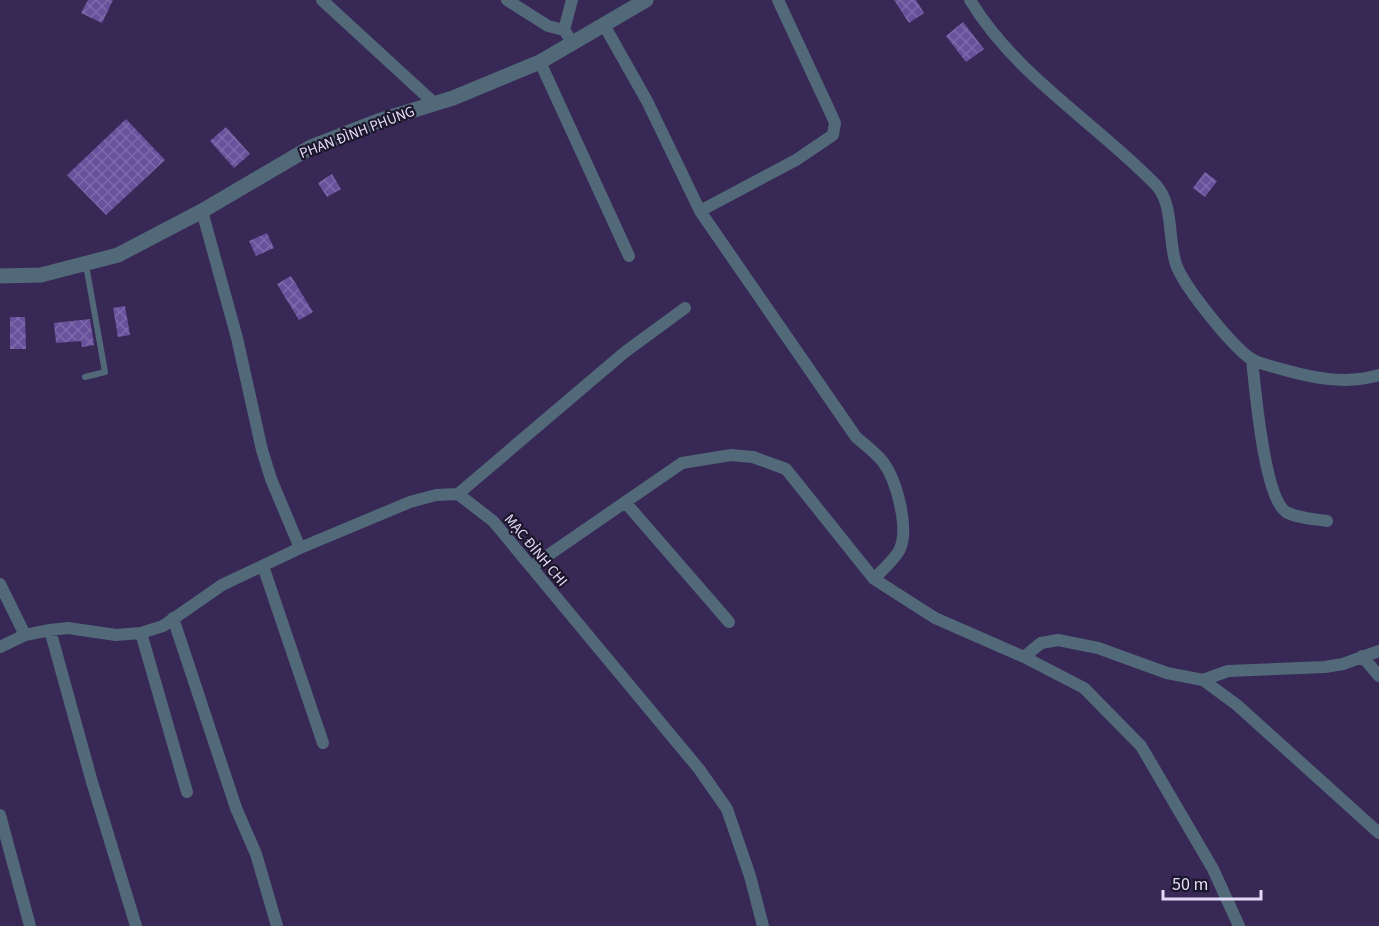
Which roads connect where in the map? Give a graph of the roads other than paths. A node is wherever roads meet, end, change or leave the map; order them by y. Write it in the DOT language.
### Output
graph roads {
  1 [pos="322,0"];
  2 [pos="507,0"];
  3 [pos="572,0"];
  4 [pos="646,0"];
  5 [pos="778,0"];
  6 [pos="970,0"];
  7 [pos="604,25"];
  8 [pos="564,30"];
  9 [pos="573,43"];
  10 [pos="540,62"];
  11 [pos="434,103"];
  12 [pos="202,211"];
  13 [pos="700,211"];
  14 [pos="629,256"];
  15 [pos="86,265"];
  16 [pos="0,276"];
  17 [pos="685,308"];
  18 [pos="1252,359"];
  19 [pos="1379,375"];
  20 [pos="85,377"];
  21 [pos="458,494"];
  22 [pos="625,502"];
  23 [pos="1327,521"];
  24 [pos="300,548"];
  25 [pos="262,566"];
  26 [pos="531,567"];
  27 [pos="874,579"];
  28 [pos="0,584"];
  29 [pos="173,618"];
  30 [pos="729,622"];
  31 [pos="50,630"];
  32 [pos="141,633"];
  33 [pos="25,634"];
  34 [pos="0,647"];
  35 [pos="1379,651"];
  36 [pos="1362,656"];
  37 [pos="1024,657"];
  38 [pos="1379,676"];
  39 [pos="1203,680"];
  40 [pos="323,743"];
  41 [pos="187,792"];
  42 [pos="0,815"];
  43 [pos="1379,833"];
  44 [pos="30,926"];
  45 [pos="136,926"];
  46 [pos="277,926"];
  47 [pos="763,926"];
  48 [pos="1239,926"];
  1 -- 11 [label="street"];
  2 -- 8 [label="street"];
  3 -- 8 [label="street"];
  4 -- 7 [label="street, PHAN ĐÌNH PHÙNG"];
  5 -- 13 [label="street"];
  6 -- 18 [label="street"];
  7 -- 9 [label="street, PHAN ĐÌNH PHÙNG"];
  7 -- 13 [label="street"];
  8 -- 9 [label="street"];
  9 -- 10 [label="street, PHAN ĐÌNH PHÙNG"];
  10 -- 11 [label="street, PHAN ĐÌNH PHÙNG"];
  10 -- 14 [label="street"];
  11 -- 12 [label="street, PHAN ĐÌNH PHÙNG"];
  12 -- 15 [label="street, PHAN ĐÌNH PHÙNG"];
  12 -- 24 [label="street"];
  13 -- 27 [label="street"];
  15 -- 16 [label="street, PHAN ĐÌNH PHÙNG"];
  15 -- 20 [label="lane"];
  17 -- 21 [label="street"];
  18 -- 19 [label="street"];
  18 -- 23 [label="street"];
  21 -- 24 [label="street"];
  21 -- 26 [label="street, MẠC ĐỈNH CHI"];
  22 -- 26 [label="street"];
  22 -- 27 [label="street"];
  22 -- 30 [label="street"];
  24 -- 25 [label="street"];
  25 -- 29 [label="street"];
  25 -- 40 [label="street"];
  26 -- 47 [label="street, MẠC ĐỈNH CHI"];
  27 -- 37 [label="street"];
  28 -- 33 [label="street"];
  29 -- 32 [label="street"];
  29 -- 46 [label="street"];
  31 -- 32 [label="street"];
  31 -- 33 [label="street"];
  31 -- 45 [label="street"];
  32 -- 41 [label="street"];
  33 -- 34 [label="street"];
  35 -- 36 [label="street"];
  36 -- 38 [label="street"];
  36 -- 39 [label="street"];
  37 -- 39 [label="street"];
  37 -- 48 [label="street"];
  39 -- 43 [label="street"];
  42 -- 44 [label="street"];
}
